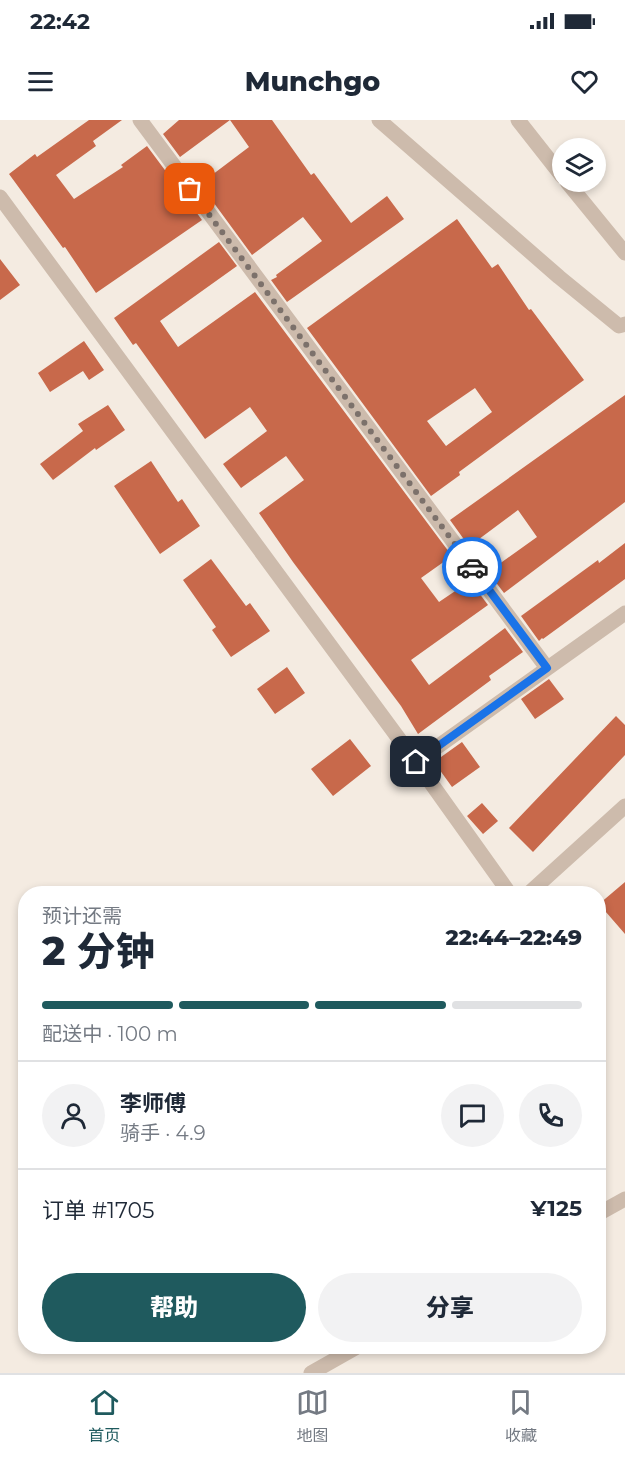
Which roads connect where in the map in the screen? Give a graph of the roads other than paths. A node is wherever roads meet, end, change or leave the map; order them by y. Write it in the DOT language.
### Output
graph roads {
  1 [pos="140,120"];
  2 [pos="379,120"];
  3 [pos="518,120"];
  4 [pos="552,163"];
  5 [pos="575,192"];
  6 [pos="0,197"];
  7 [pos="625,253"];
  8 [pos="625,324"];
  9 [pos="625,613"];
  10 [pos="547,668"];
  11 [pos="416,762"];
  12 [pos="625,806"];
  13 [pos="504,886"];
  14 [pos="537,886"];
  15 [pos="625,1199"];
  16 [pos="606,1210"];
  17 [pos="345,1354"];
  18 [pos="311,1373"];
  1 -- 10 [label="street"];
  2 -- 8 [label="street"];
  3 -- 4 [label="street"];
  5 -- 7 [label="street"];
  6 -- 11 [label="street"];
  9 -- 10 [label="street"];
  10 -- 11 [label="street"];
  11 -- 13 [label="street"];
  12 -- 14 [label="street"];
  15 -- 16 [label="street"];
  17 -- 18 [label="street"];
}
